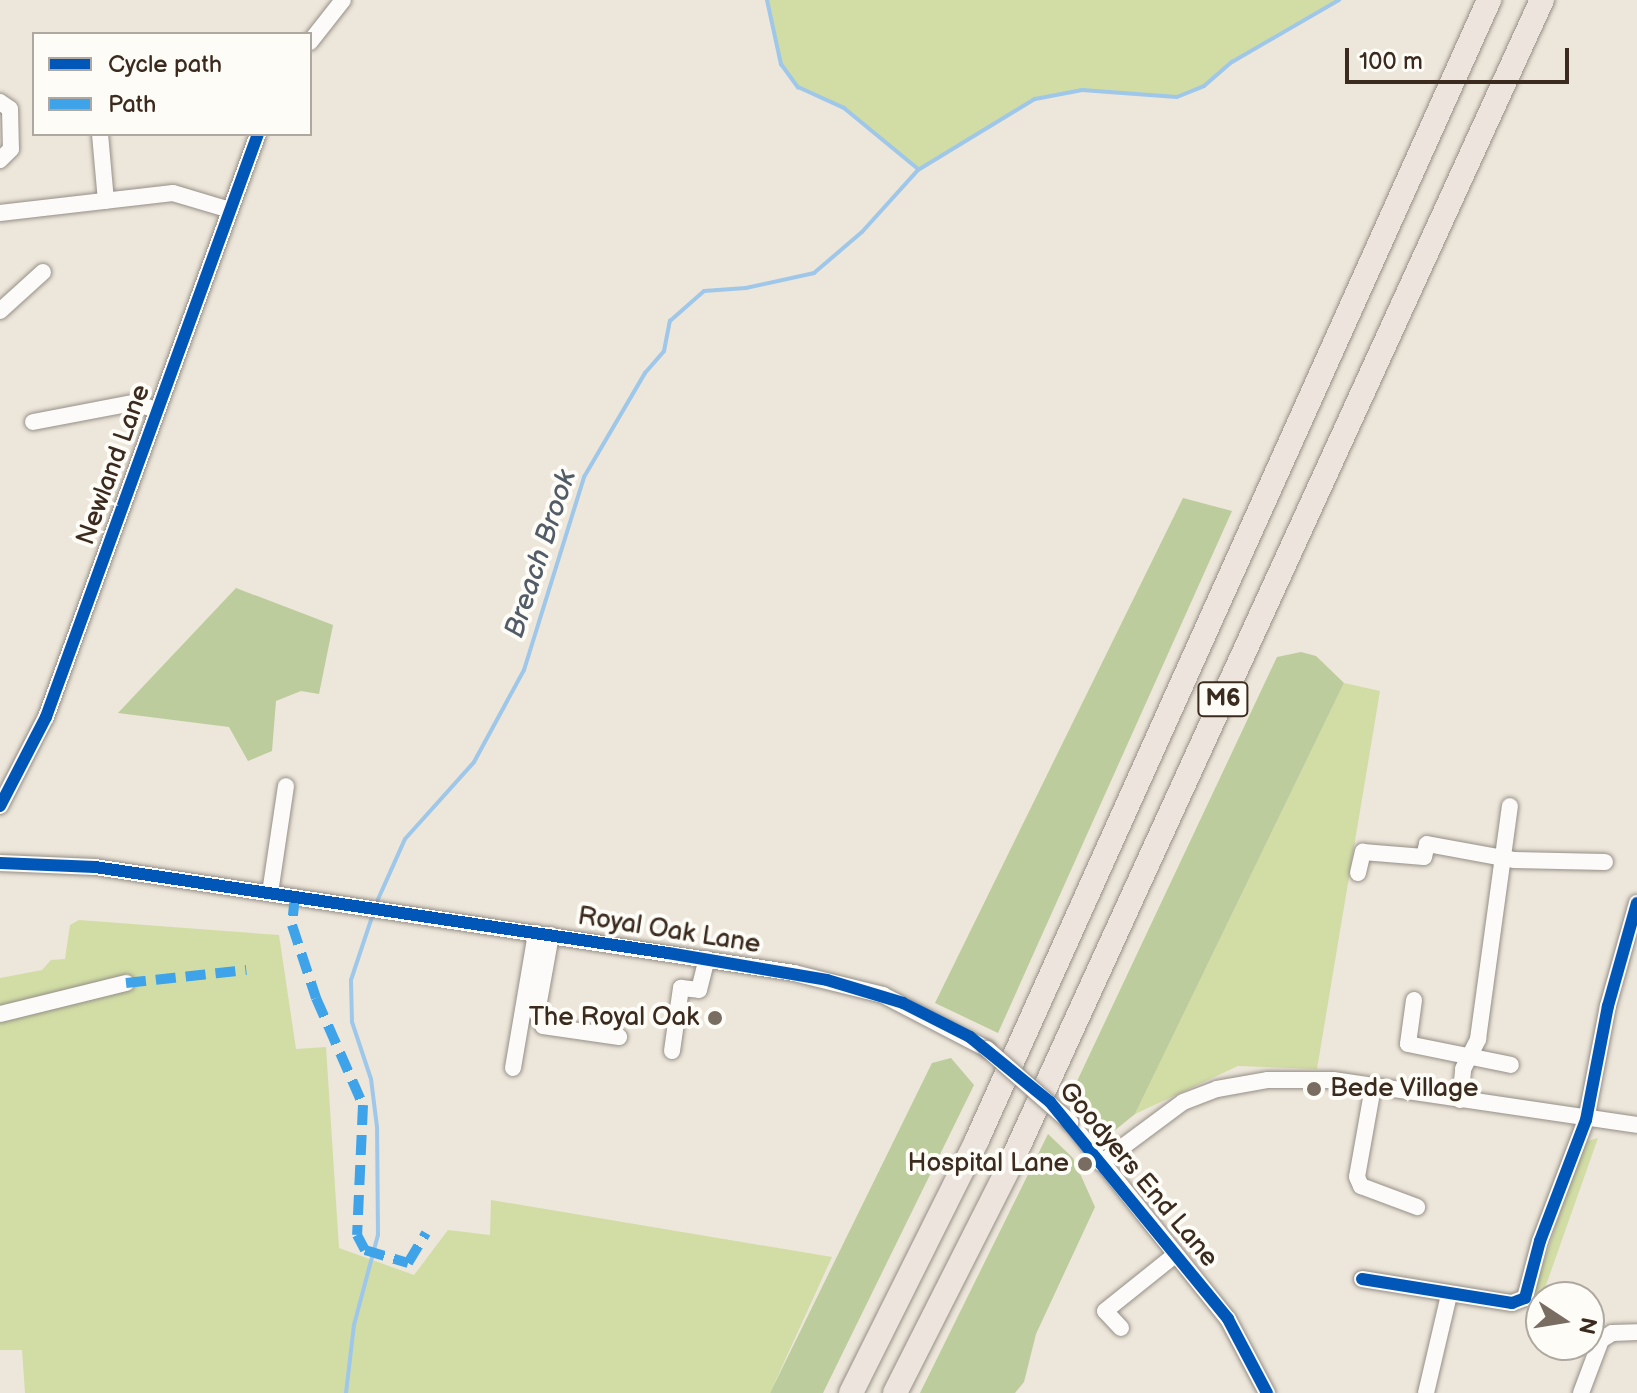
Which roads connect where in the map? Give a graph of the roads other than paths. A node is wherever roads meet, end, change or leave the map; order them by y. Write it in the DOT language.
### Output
graph roads {
  1 [pos="343,0"];
  2 [pos="1489,0"];
  3 [pos="1542,0"];
  4 [pos="312,39"];
  5 [pos="0,102"];
  6 [pos="100,136"];
  7 [pos="257,136"];
  8 [pos="0,160"];
  9 [pos="106,201"];
  10 [pos="230,210"];
  11 [pos="0,213"];
  12 [pos="43,272"];
  13 [pos="0,311"];
  14 [pos="157,410"];
  15 [pos="33,422"];
  16 [pos="286,786"];
  17 [pos="0,806"];
  18 [pos="1510,806"];
  19 [pos="1503,857"];
  20 [pos="1605,862"];
  21 [pos="0,863"];
  22 [pos="1358,873"];
  23 [pos="270,893"];
  24 [pos="1637,903"];
  25 [pos="544,934"];
  26 [pos="707,959"];
  27 [pos="126,983"];
  28 [pos="1414,1000"];
  29 [pos="0,1014"];
  30 [pos="938,1020"];
  31 [pos="619,1037"];
  32 [pos="672,1051"];
  33 [pos="1468,1058"];
  34 [pos="1511,1065"];
  35 [pos="513,1068"];
  36 [pos="1373,1087"];
  37 [pos="1460,1100"];
  38 [pos="1586,1120"];
  39 [pos="1637,1125"];
  40 [pos="1101,1163"];
  41 [pos="1417,1207"];
  42 [pos="1175,1255"];
  43 [pos="1362,1279"];
  44 [pos="1449,1295"];
  45 [pos="1121,1328"];
  46 [pos="1637,1332"];
  47 [pos="851,1393"];
  48 [pos="895,1393"];
  49 [pos="1267,1393"];
  50 [pos="1426,1393"];
  51 [pos="1581,1393"];
  1 -- 4 [label="street"];
  2 -- 47 [label="highway, M6"];
  3 -- 48 [label="highway, M6"];
  5 -- 8 [label="street"];
  6 -- 9 [label="street"];
  7 -- 10 [label="street, Newland Lane"];
  9 -- 10 [label="street"];
  9 -- 11 [label="street"];
  10 -- 14 [label="street, Newland Lane"];
  12 -- 13 [label="street"];
  14 -- 15 [label="street"];
  14 -- 17 [label="street, Newland Lane"];
  16 -- 23 [label="street"];
  18 -- 19 [label="street"];
  19 -- 20 [label="street"];
  19 -- 22 [label="street"];
  19 -- 33 [label="street"];
  21 -- 23 [label="street"];
  23 -- 25 [label="street, Royal Oak Lane"];
  24 -- 38 [label="street"];
  25 -- 26 [label="street, Royal Oak Lane"];
  25 -- 31 [label="street"];
  25 -- 35 [label="street"];
  26 -- 30 [label="street, Royal Oak Lane"];
  26 -- 32 [label="street"];
  27 -- 29 [label="street"];
  28 -- 33 [label="street"];
  30 -- 40 [label="street, Goodyers End Lane, bridge"];
  33 -- 34 [label="street"];
  33 -- 37 [label="street"];
  36 -- 37 [label="street"];
  36 -- 40 [label="street"];
  36 -- 41 [label="street"];
  37 -- 38 [label="street"];
  38 -- 39 [label="street"];
  38 -- 44 [label="street"];
  40 -- 42 [label="street, Goodyers End Lane"];
  42 -- 45 [label="street"];
  42 -- 49 [label="street, Goodyers End Lane"];
  43 -- 44 [label="street"];
  44 -- 50 [label="street"];
  46 -- 51 [label="street"];
}
